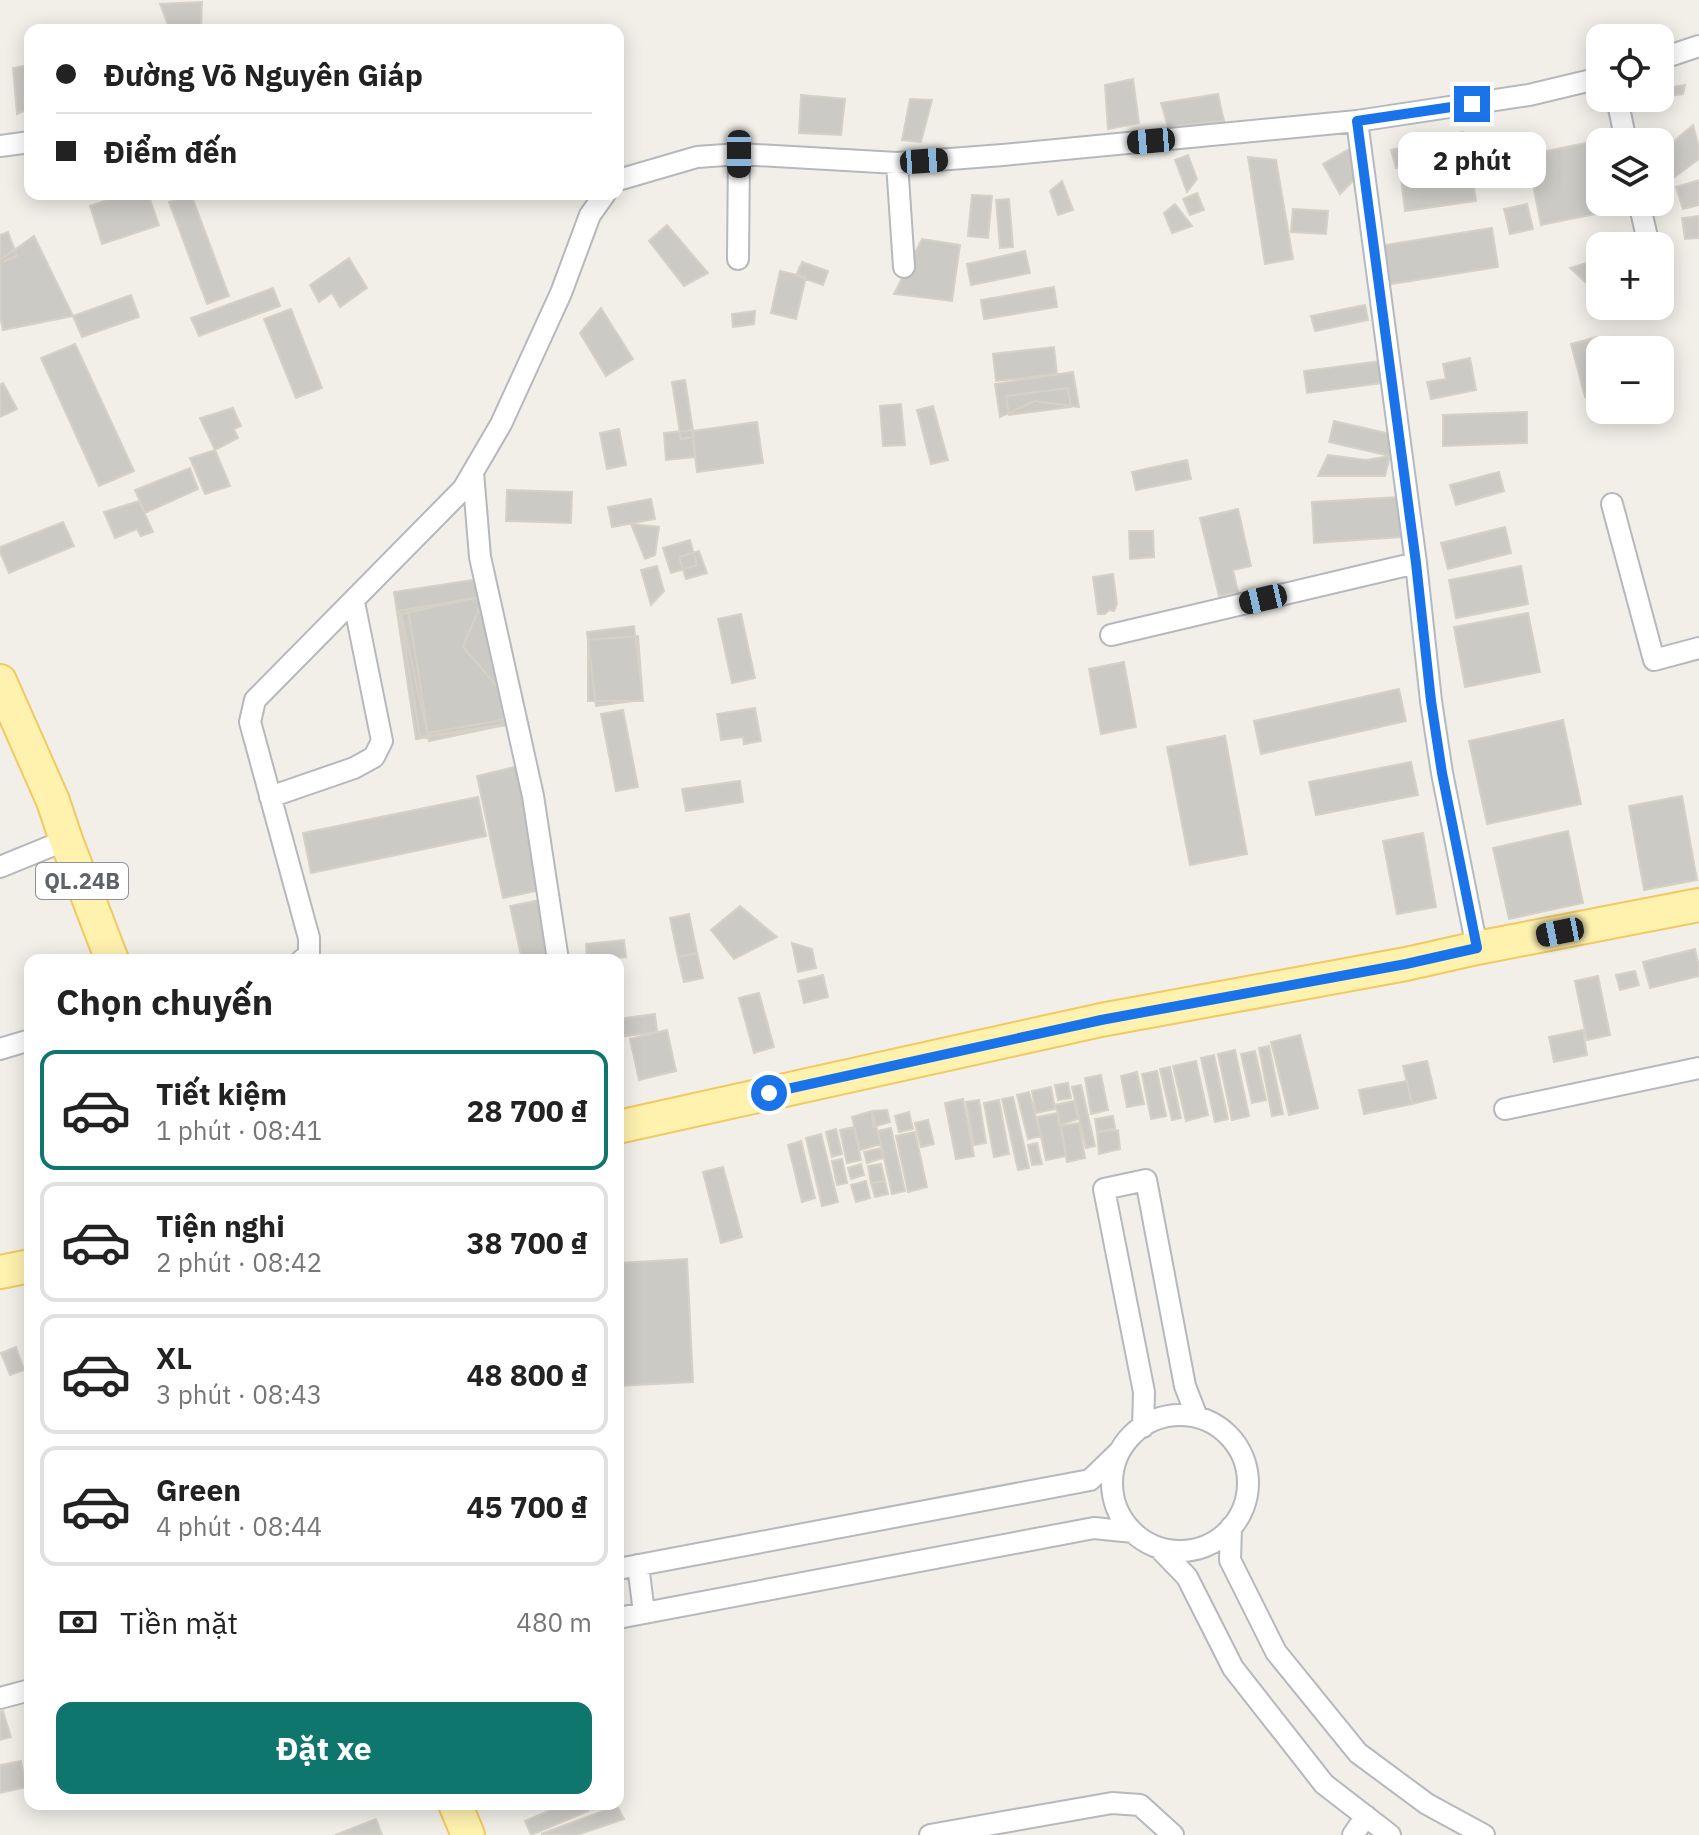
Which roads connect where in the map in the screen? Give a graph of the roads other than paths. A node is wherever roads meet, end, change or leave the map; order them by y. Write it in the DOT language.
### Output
graph roads {
  1 [pos="1699,46"];
  2 [pos="1674,54"];
  3 [pos="1586,81"];
  4 [pos="1357,121"];
  5 [pos="24,143"];
  6 [pos="0,146"];
  7 [pos="739,154"];
  8 [pos="897,163"];
  9 [pos="624,178"];
  10 [pos="601,200"];
  11 [pos="738,259"];
  12 [pos="904,267"];
  13 [pos="473,472"];
  14 [pos="1612,504"];
  15 [pos="1416,563"];
  16 [pos="354,602"];
  17 [pos="1111,635"];
  18 [pos="1699,648"];
  19 [pos="0,681"];
  20 [pos="270,797"];
  21 [pos="66,840"];
  22 [pos="0,867"];
  23 [pos="1699,905"];
  24 [pos="1477,948"];
  25 [pos="110,954"];
  26 [pos="309,954"];
  27 [pos="557,954"];
  28 [pos="24,1042"];
  29 [pos="0,1049"];
  30 [pos="1699,1068"];
  31 [pos="1505,1109"];
  32 [pos="624,1126"];
  33 [pos="1197,1417"];
  34 [pos="1143,1427"];
  35 [pos="1119,1452"];
  36 [pos="1231,1527"];
  37 [pos="1133,1532"];
  38 [pos="1159,1548"];
  39 [pos="628,1567"];
  40 [pos="644,1613"];
  41 [pos="624,1617"];
  42 [pos="24,1692"];
  43 [pos="0,1698"];
  44 [pos="458,1810"];
  45 [pos="1366,1816"];
  46 [pos="1454,1828"];
  47 [pos="468,1835"];
  48 [pos="930,1835"];
  49 [pos="1173,1835"];
  50 [pos="1353,1835"];
  51 [pos="1390,1835"];
  52 [pos="1484,1835"];
  1 -- 2 [label="street"];
  3 -- 4 [label="street"];
  4 -- 8 [label="street"];
  4 -- 15 [label="street"];
  5 -- 6 [label="street"];
  7 -- 8 [label="street"];
  7 -- 9 [label="street"];
  7 -- 11 [label="street"];
  8 -- 12 [label="street"];
  10 -- 13 [label="street"];
  13 -- 16 [label="street"];
  13 -- 27 [label="street"];
  14 -- 18 [label="street"];
  15 -- 17 [label="street"];
  15 -- 24 [label="street"];
  16 -- 20 [label="street"];
  16 -- 20 [label="street"];
  19 -- 21 [label="main road, QL.24B"];
  20 -- 26 [label="street"];
  21 -- 22 [label="street"];
  21 -- 25 [label="main road, QL.24B"];
  23 -- 24 [label="main road"];
  24 -- 32 [label="main road"];
  28 -- 29 [label="street"];
  30 -- 31 [label="street"];
  33 -- 34 [label="street"];
  33 -- 34 [label="street"];
  33 -- 36 [label="street"];
  34 -- 35 [label="street"];
  35 -- 37 [label="street"];
  35 -- 39 [label="street"];
  36 -- 38 [label="street"];
  36 -- 46 [label="street"];
  37 -- 38 [label="street"];
  37 -- 40 [label="street"];
  38 -- 45 [label="street"];
  39 -- 40 [label="street"];
  40 -- 41 [label="street"];
  42 -- 43 [label="street"];
  44 -- 47 [label="main road"];
  45 -- 50 [label="street"];
  45 -- 51 [label="street"];
  46 -- 52 [label="street"];
  48 -- 49 [label="street"];
}
